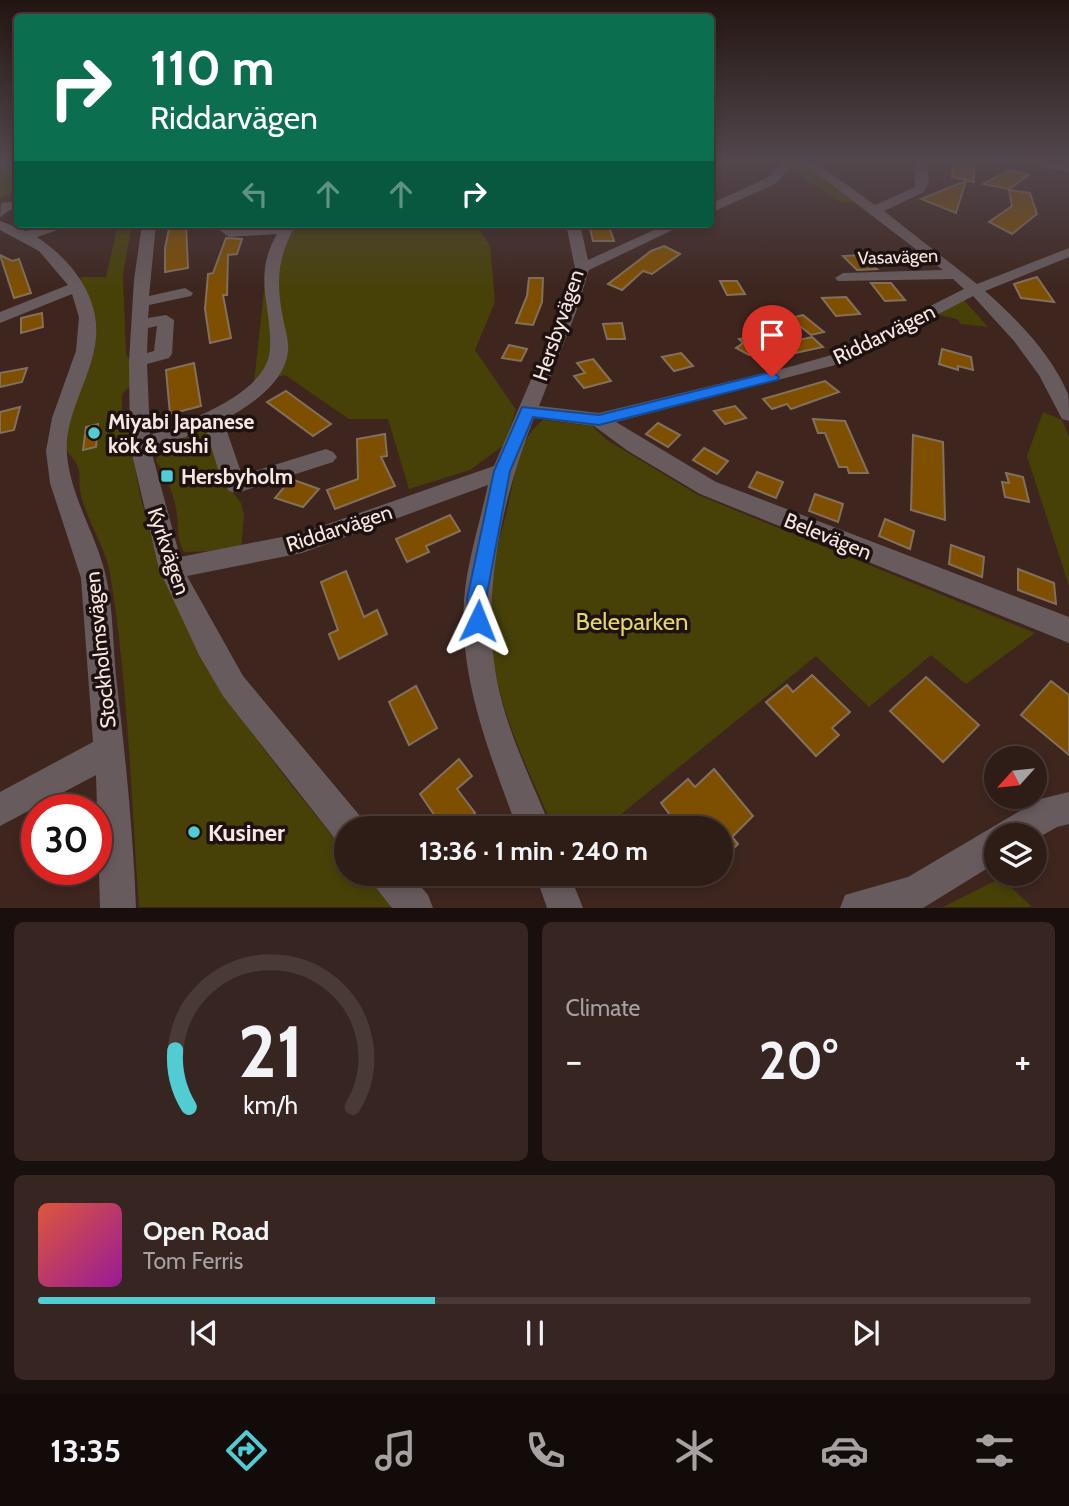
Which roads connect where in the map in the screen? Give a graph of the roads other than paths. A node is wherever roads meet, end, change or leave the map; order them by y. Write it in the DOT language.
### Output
graph roads {
  1 [pos="864,204"];
  2 [pos="887,204"];
  3 [pos="14,205"];
  4 [pos="873,211"];
  5 [pos="4,216"];
  6 [pos="19,228"];
  7 [pos="54,228"];
  8 [pos="149,228"];
  9 [pos="228,228"];
  10 [pos="278,228"];
  11 [pos="287,228"];
  12 [pos="574,228"];
  13 [pos="669,228"];
  14 [pos="27,235"];
  15 [pos="1069,252"];
  16 [pos="582,268"];
  17 [pos="955,274"];
  18 [pos="843,278"];
  19 [pos="76,287"];
  20 [pos="974,289"];
  21 [pos="185,298"];
  22 [pos="149,308"];
  23 [pos="0,318"];
  24 [pos="527,411"];
  25 [pos="1069,414"];
  26 [pos="212,417"];
  27 [pos="599,420"];
  28 [pos="140,446"];
  29 [pos="326,457"];
  30 [pos="502,471"];
  31 [pos="171,569"];
  32 [pos="1069,630"];
  33 [pos="111,748"];
  34 [pos="1069,808"];
  35 [pos="0,810"];
  36 [pos="338,816"];
  37 [pos="529,816"];
  38 [pos="1031,823"];
  39 [pos="984,851"];
  40 [pos="397,886"];
  41 [pos="557,886"];
  42 [pos="118,908"];
  43 [pos="415,908"];
  44 [pos="565,908"];
  45 [pos="858,908"];
  1 -- 4 [label="street, Vasavägen"];
  2 -- 4 [label="street"];
  3 -- 5 [label="street"];
  4 -- 17 [label="street, Vasavägen"];
  6 -- 14 [label="street, Stockholmsvägen"];
  7 -- 14 [label="street"];
  8 -- 22 [label="street, Kyrkvägen"];
  9 -- 10 [label="street"];
  11 -- 26 [label="street"];
  12 -- 16 [label="street, Hersbyvägen"];
  13 -- 16 [label="street"];
  14 -- 19 [label="street, Stockholmsvägen"];
  15 -- 20 [label="street, Riddarvägen"];
  16 -- 24 [label="street, Hersbyvägen"];
  17 -- 18 [label="street, Vasavägen"];
  17 -- 20 [label="street, Vasavägen"];
  19 -- 23 [label="street"];
  19 -- 33 [label="street, Stockholmsvägen"];
  20 -- 25 [label="street, Vasavägen"];
  20 -- 27 [label="street, Riddarvägen"];
  21 -- 22 [label="street"];
  22 -- 28 [label="street, Kyrkvägen"];
  24 -- 27 [label="street, Riddarvägen"];
  24 -- 30 [label="street, Hersbyvägen"];
  26 -- 28 [label="street"];
  26 -- 29 [label="street"];
  27 -- 32 [label="street, Belevägen"];
  28 -- 31 [label="street, Kyrkvägen"];
  30 -- 31 [label="street, Riddarvägen"];
  30 -- 37 [label="street, Hersbyvägen"];
  31 -- 36 [label="street, Kyrkvägen"];
  33 -- 35 [label="street, Stockholmsvägen"];
  33 -- 42 [label="street, Stockholmsvägen"];
  34 -- 38 [label="street"];
  39 -- 45 [label="street"];
  40 -- 43 [label="street"];
  41 -- 44 [label="street"];
}
